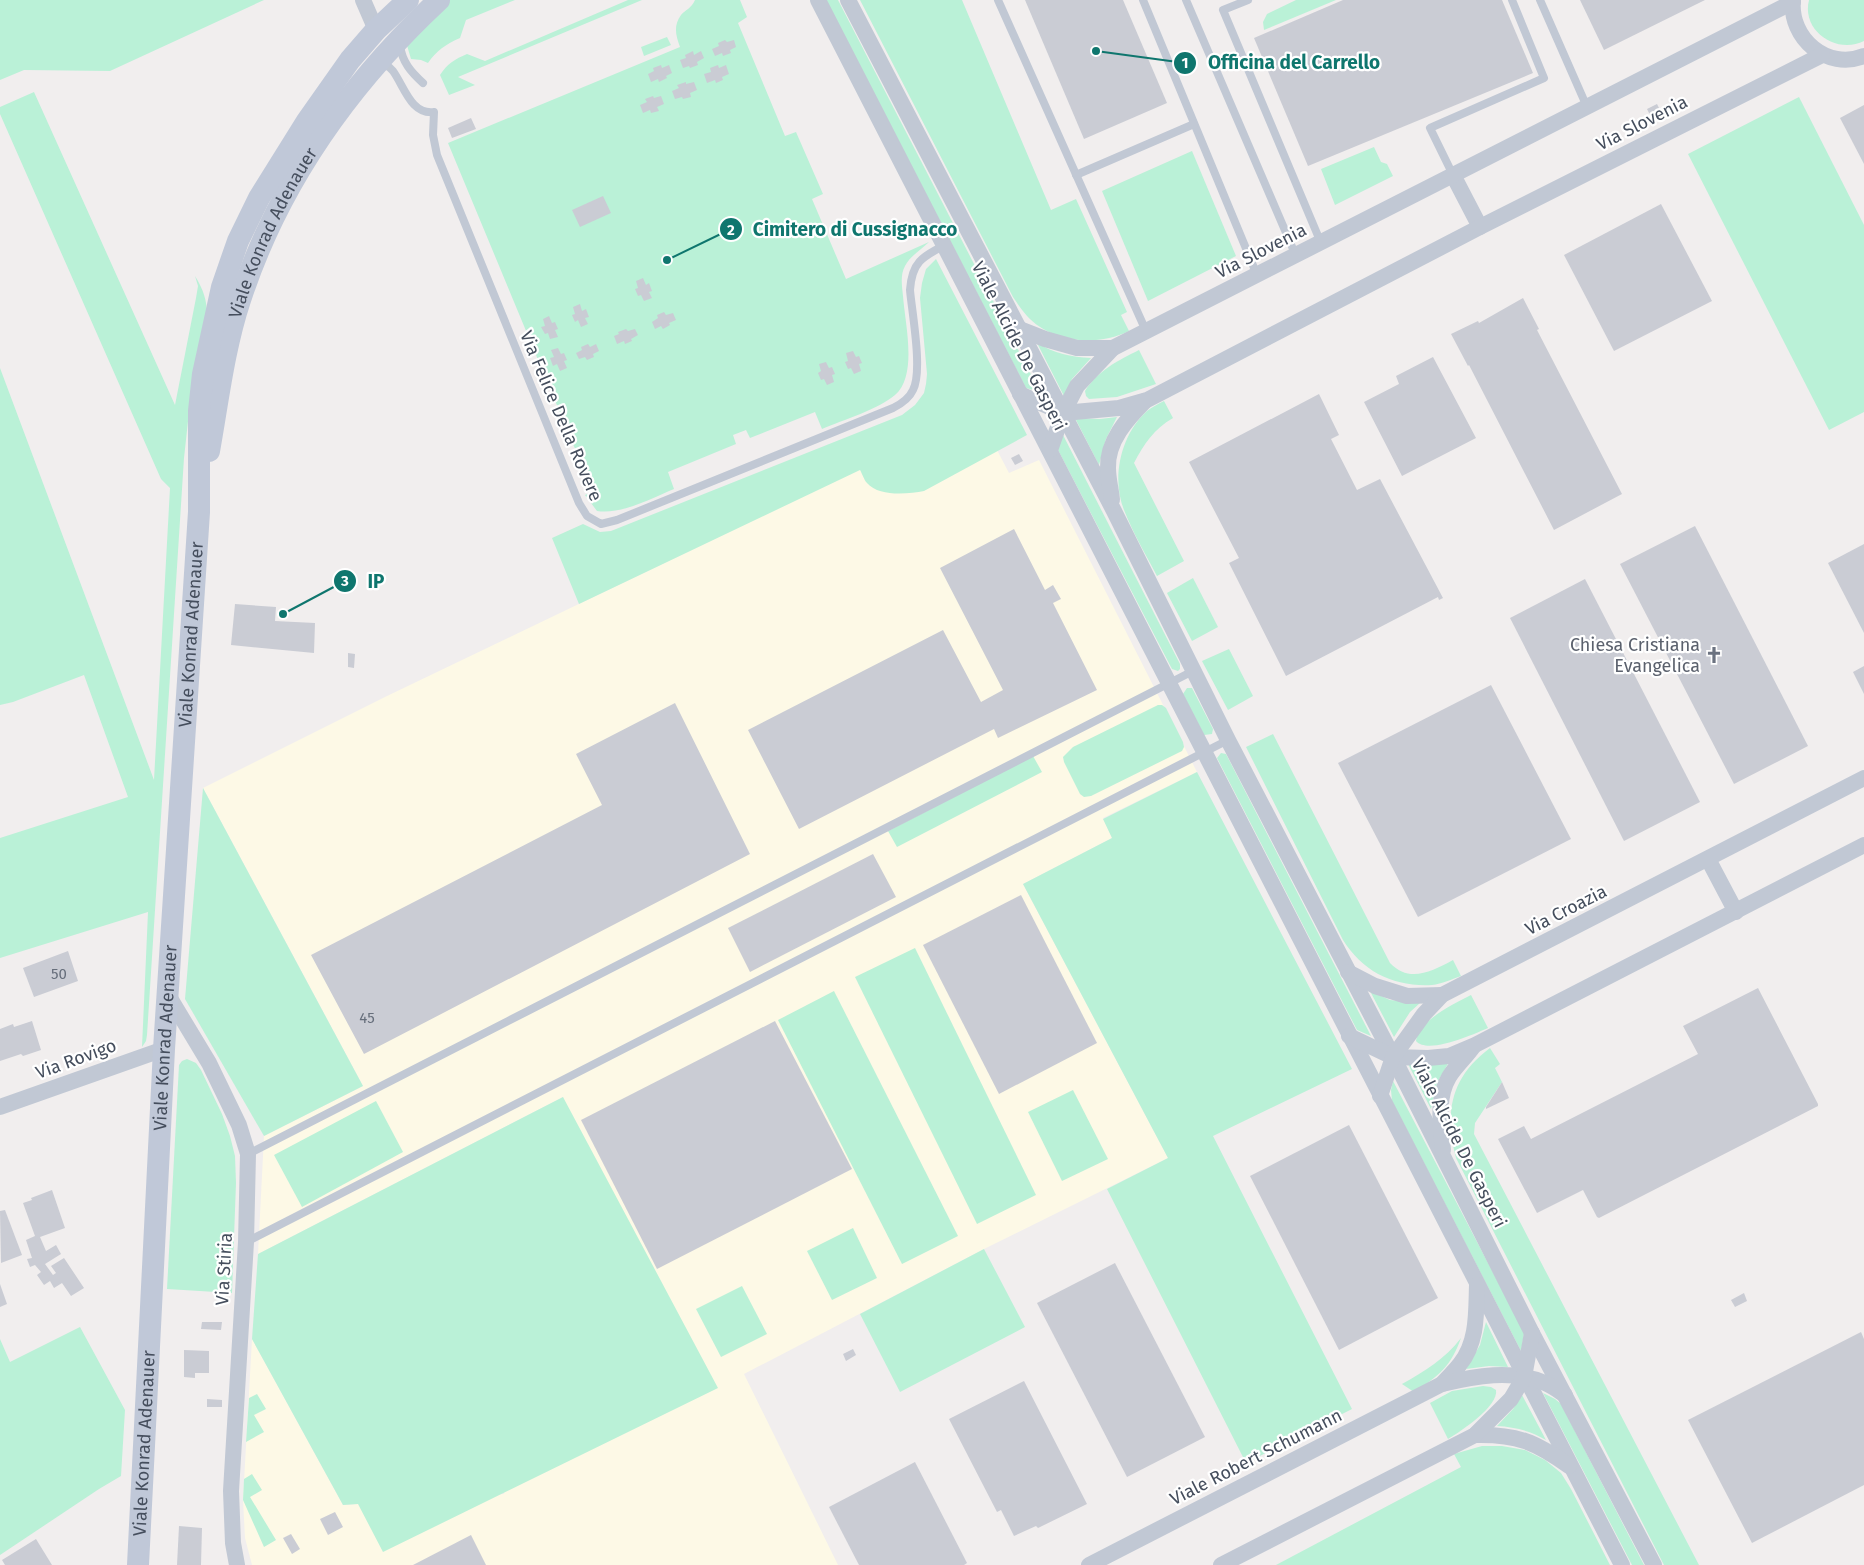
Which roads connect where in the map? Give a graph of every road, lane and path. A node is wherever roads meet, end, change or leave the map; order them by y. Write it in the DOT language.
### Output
graph roads {
  1 [pos="363,0"];
  2 [pos="408,0"];
  3 [pos="439,0"];
  4 [pos="818,0"];
  5 [pos="848,0"];
  6 [pos="998,0"];
  7 [pos="1143,0"];
  8 [pos="1186,0"];
  9 [pos="1248,0"];
  10 [pos="1512,0"];
  11 [pos="1540,0"];
  12 [pos="1793,1"];
  13 [pos="376,30"];
  14 [pos="399,40"];
  15 [pos="1822,55"];
  16 [pos="1864,56"];
  17 [pos="378,64"];
  18 [pos="423,83"];
  19 [pos="1586,107"];
  20 [pos="1194,124"];
  21 [pos="1076,175"];
  22 [pos="1453,175"];
  23 [pos="1480,227"];
  24 [pos="1321,242"];
  25 [pos="945,246"];
  26 [pos="1296,256"];
  27 [pos="1257,275"];
  28 [pos="1017,328"];
  29 [pos="1146,331"];
  30 [pos="1113,348"];
  31 [pos="1020,394"];
  32 [pos="1147,400"];
  33 [pos="1062,413"];
  34 [pos="1050,450"];
  35 [pos="1114,511"];
  36 [pos="199,512"];
  37 [pos="1193,671"];
  38 [pos="1170,683"];
  39 [pos="1228,740"];
  40 [pos="1205,753"];
  41 [pos="1864,778"];
  42 [pos="1864,845"];
  43 [pos="1708,859"];
  44 [pos="1736,912"];
  45 [pos="1348,972"];
  46 [pos="168,995"];
  47 [pos="1442,995"];
  48 [pos="1349,1036"];
  49 [pos="1475,1045"];
  50 [pos="164,1049"];
  51 [pos="1393,1057"];
  52 [pos="1380,1096"];
  53 [pos="0,1107"];
  54 [pos="248,1154"];
  55 [pos="1444,1158"];
  56 [pos="246,1242"];
  57 [pos="1477,1283"];
  58 [pos="1532,1333"];
  59 [pos="1524,1377"];
  60 [pos="1442,1384"];
  61 [pos="1566,1395"];
  62 [pos="1475,1435"];
  63 [pos="1574,1470"];
  64 [pos="138,1565"];
  65 [pos="237,1565"];
  66 [pos="1089,1565"];
  67 [pos="1221,1565"];
  68 [pos="1622,1565"];
  69 [pos="1654,1565"];
  1 -- 13 [label="street"];
  2 -- 13 [label="main road, Viale Konrad Adenauer"];
  3 -- 14 [label="main road, Viale Konrad Adenauer"];
  4 -- 25 [label="street, Viale Alcide De Gasperi"];
  5 -- 28 [label="street, Viale Alcide De Gasperi"];
  6 -- 21 [label="lane"];
  7 -- 20 [label="lane"];
  8 -- 26 [label="lane"];
  9 -- 24 [label="lane"];
  10 -- 22 [label="lane"];
  11 -- 19 [label="lane"];
  12 -- 15 [label="street, Via Slovenia"];
  12 -- 19 [label="street, Via Slovenia"];
  13 -- 36 [label="main road, Viale Konrad Adenauer"];
  14 -- 17 [label="main road, Viale Konrad Adenauer"];
  14 -- 18 [label="lane"];
  15 -- 16 [label="street"];
  15 -- 23 [label="street, Via Slovenia"];
  17 -- 25 [label="lane, Via Felice Della Rovere"];
  17 -- 36 [label="main road, Viale Konrad Adenauer"];
  19 -- 22 [label="street, Via Slovenia"];
  20 -- 21 [label="lane"];
  20 -- 27 [label="lane"];
  21 -- 29 [label="lane"];
  22 -- 23 [label="street"];
  22 -- 24 [label="street, Via Slovenia"];
  23 -- 32 [label="street, Via Slovenia"];
  24 -- 26 [label="street, Via Slovenia"];
  25 -- 31 [label="street, Viale Alcide De Gasperi"];
  26 -- 27 [label="street, Via Slovenia"];
  27 -- 29 [label="street, Via Slovenia"];
  28 -- 30 [label="street, Via Slovenia"];
  28 -- 33 [label="street, Viale Alcide De Gasperi"];
  29 -- 30 [label="street, Via Slovenia"];
  30 -- 33 [label="street, Via Slovenia"];
  31 -- 33 [label="street, Via Slovenia"];
  31 -- 34 [label="street, Viale Alcide De Gasperi"];
  32 -- 33 [label="street, Via Slovenia"];
  32 -- 35 [label="street, Via Slovenia"];
  33 -- 34 [label="street, Via Slovenia"];
  33 -- 35 [label="street, Viale Alcide De Gasperi"];
  34 -- 38 [label="street, Viale Alcide De Gasperi"];
  35 -- 37 [label="street, Viale Alcide De Gasperi"];
  36 -- 46 [label="main road, Viale Konrad Adenauer"];
  37 -- 38 [label="lane"];
  37 -- 39 [label="street, Viale Alcide De Gasperi"];
  38 -- 40 [label="street, Viale Alcide De Gasperi"];
  38 -- 54 [label="lane"];
  39 -- 40 [label="lane"];
  39 -- 45 [label="street, Viale Alcide De Gasperi"];
  40 -- 48 [label="street, Viale Alcide De Gasperi"];
  40 -- 56 [label="lane"];
  41 -- 43 [label="street, Via Croazia"];
  42 -- 44 [label="street"];
  43 -- 44 [label="street"];
  43 -- 47 [label="street, Via Croazia"];
  44 -- 49 [label="street"];
  45 -- 47 [label="street, Via Croazia"];
  45 -- 51 [label="street, Viale Alcide De Gasperi"];
  46 -- 50 [label="main road, Viale Konrad Adenauer"];
  46 -- 54 [label="street, Via Stiria"];
  47 -- 51 [label="street, Via Croazia"];
  48 -- 51 [label="street"];
  48 -- 52 [label="street, Viale Alcide De Gasperi"];
  49 -- 51 [label="street"];
  49 -- 55 [label="street"];
  50 -- 53 [label="street, Via Rovigo"];
  50 -- 64 [label="main road, Viale Konrad Adenauer"];
  51 -- 52 [label="street, Via Croazia"];
  51 -- 55 [label="street, Viale Alcide De Gasperi"];
  52 -- 57 [label="street, Viale Alcide De Gasperi"];
  54 -- 56 [label="street, Via Stiria"];
  55 -- 58 [label="street, Viale Alcide De Gasperi"];
  56 -- 65 [label="street, Via Stiria"];
  57 -- 59 [label="street, Viale Alcide De Gasperi"];
  57 -- 60 [label="street, Viale Robert Schumann"];
  58 -- 59 [label="street"];
  58 -- 61 [label="street, Viale Alcide De Gasperi"];
  59 -- 60 [label="street, Viale Robert Schumann"];
  59 -- 61 [label="street, Viale Robert Schumann"];
  59 -- 62 [label="street"];
  59 -- 63 [label="street, Viale Alcide De Gasperi"];
  60 -- 66 [label="street, Viale Robert Schumann"];
  61 -- 69 [label="street, Viale Alcide De Gasperi"];
  62 -- 63 [label="street"];
  62 -- 67 [label="street"];
  63 -- 68 [label="street, Viale Alcide De Gasperi"];
}
